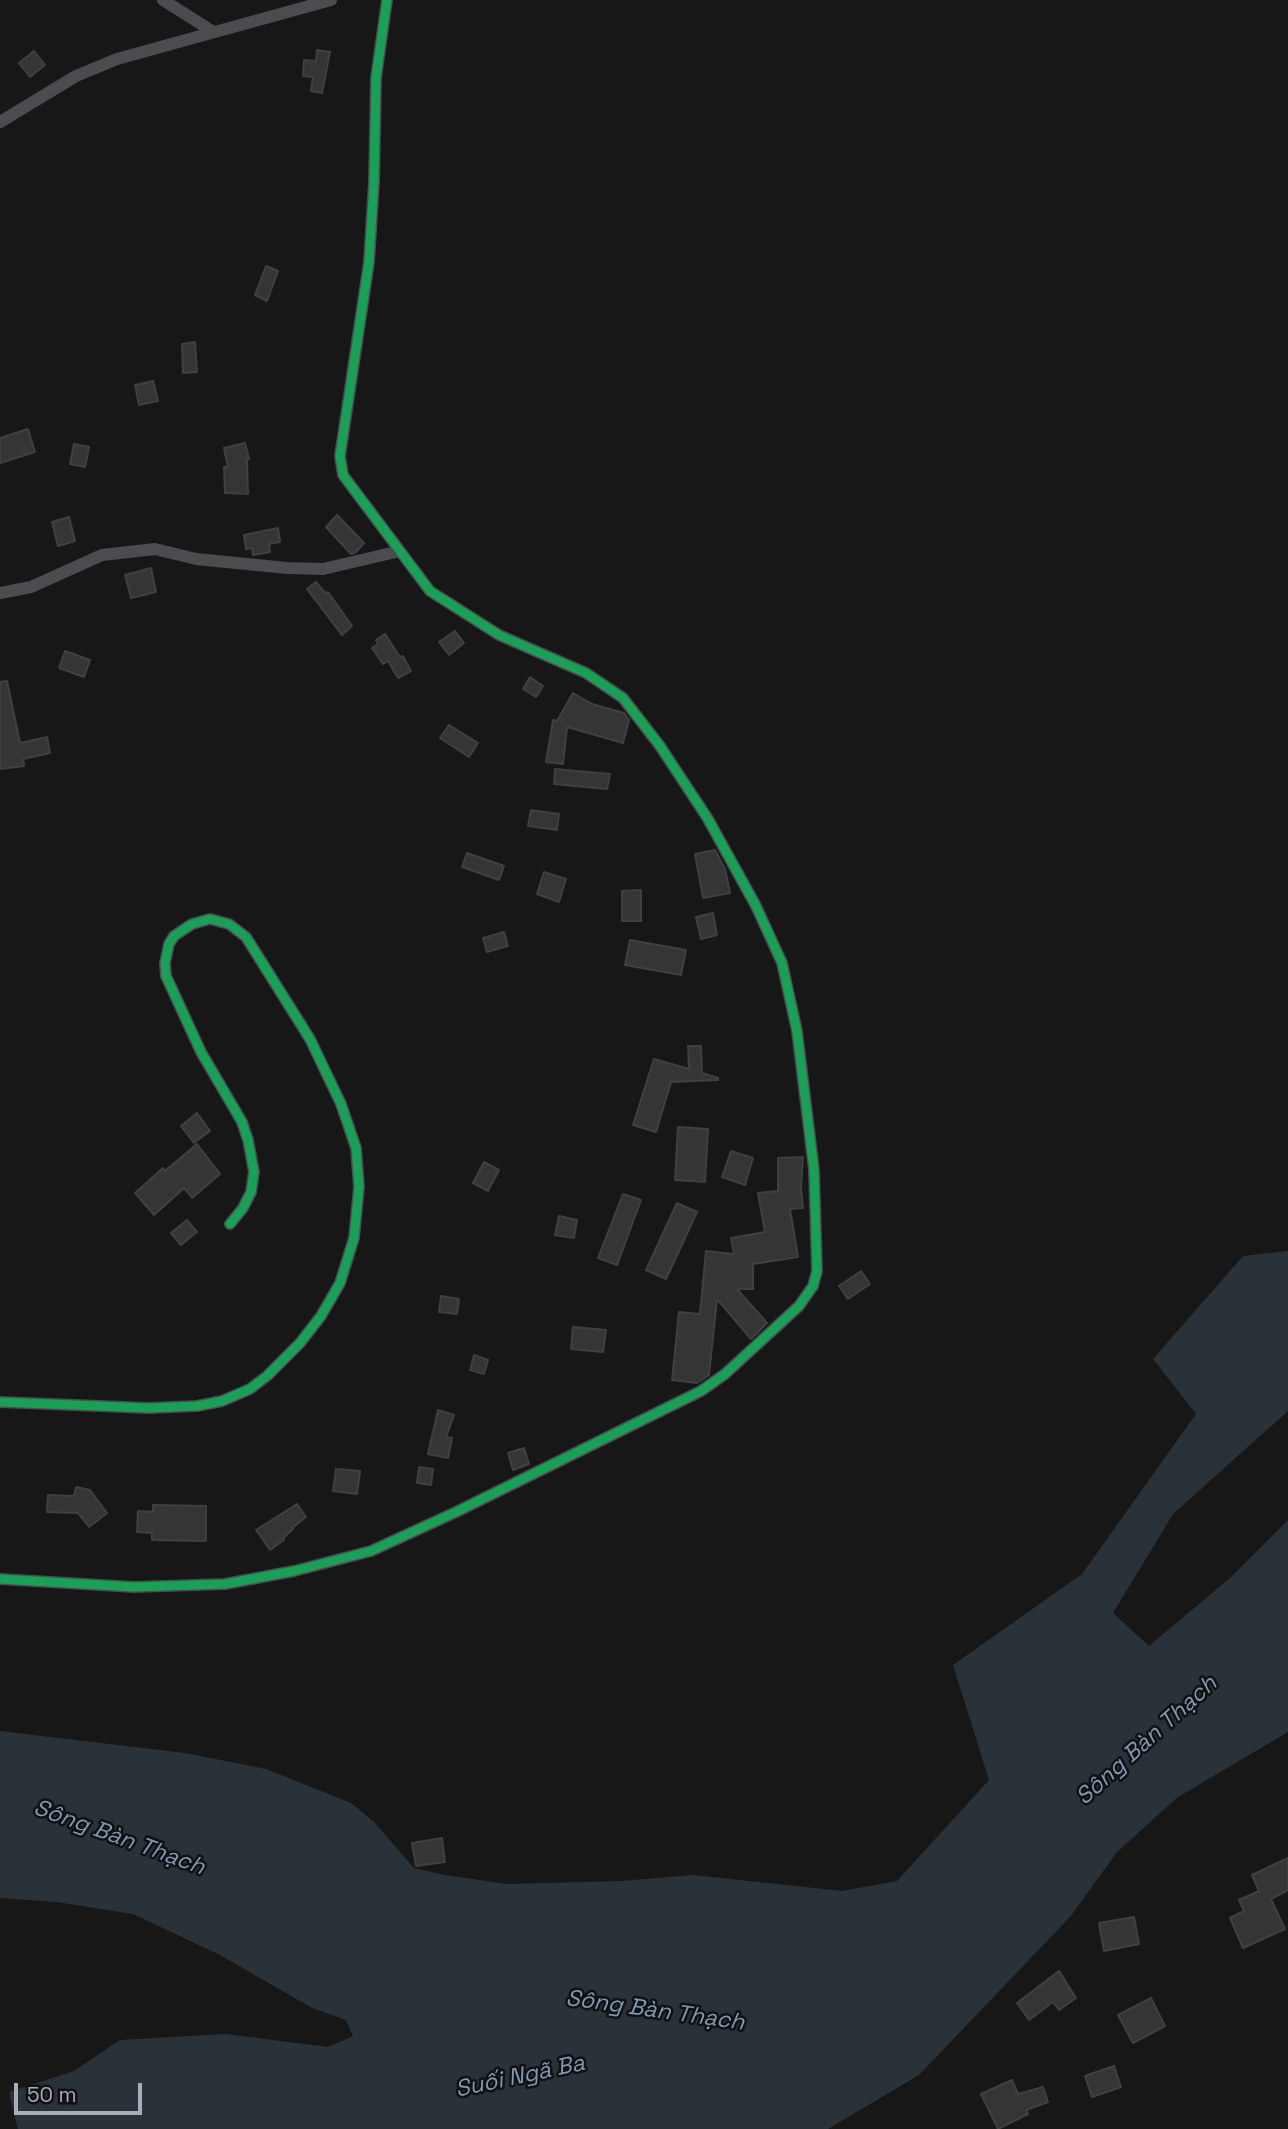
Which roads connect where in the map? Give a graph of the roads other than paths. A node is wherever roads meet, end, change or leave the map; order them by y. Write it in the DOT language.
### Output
graph roads {
  1 [pos="163,0"];
  2 [pos="331,0"];
  3 [pos="387,0"];
  4 [pos="212,31"];
  5 [pos="0,122"];
  6 [pos="400,551"];
  7 [pos="0,590"];
  8 [pos="230,1224"];
  9 [pos="0,1402"];
  10 [pos="0,1579"];
  1 -- 4 [label="street"];
  2 -- 4 [label="street"];
  3 -- 6 [label="street"];
  4 -- 5 [label="street"];
  6 -- 7 [label="street"];
  6 -- 10 [label="street"];
  8 -- 9 [label="street"];
}
